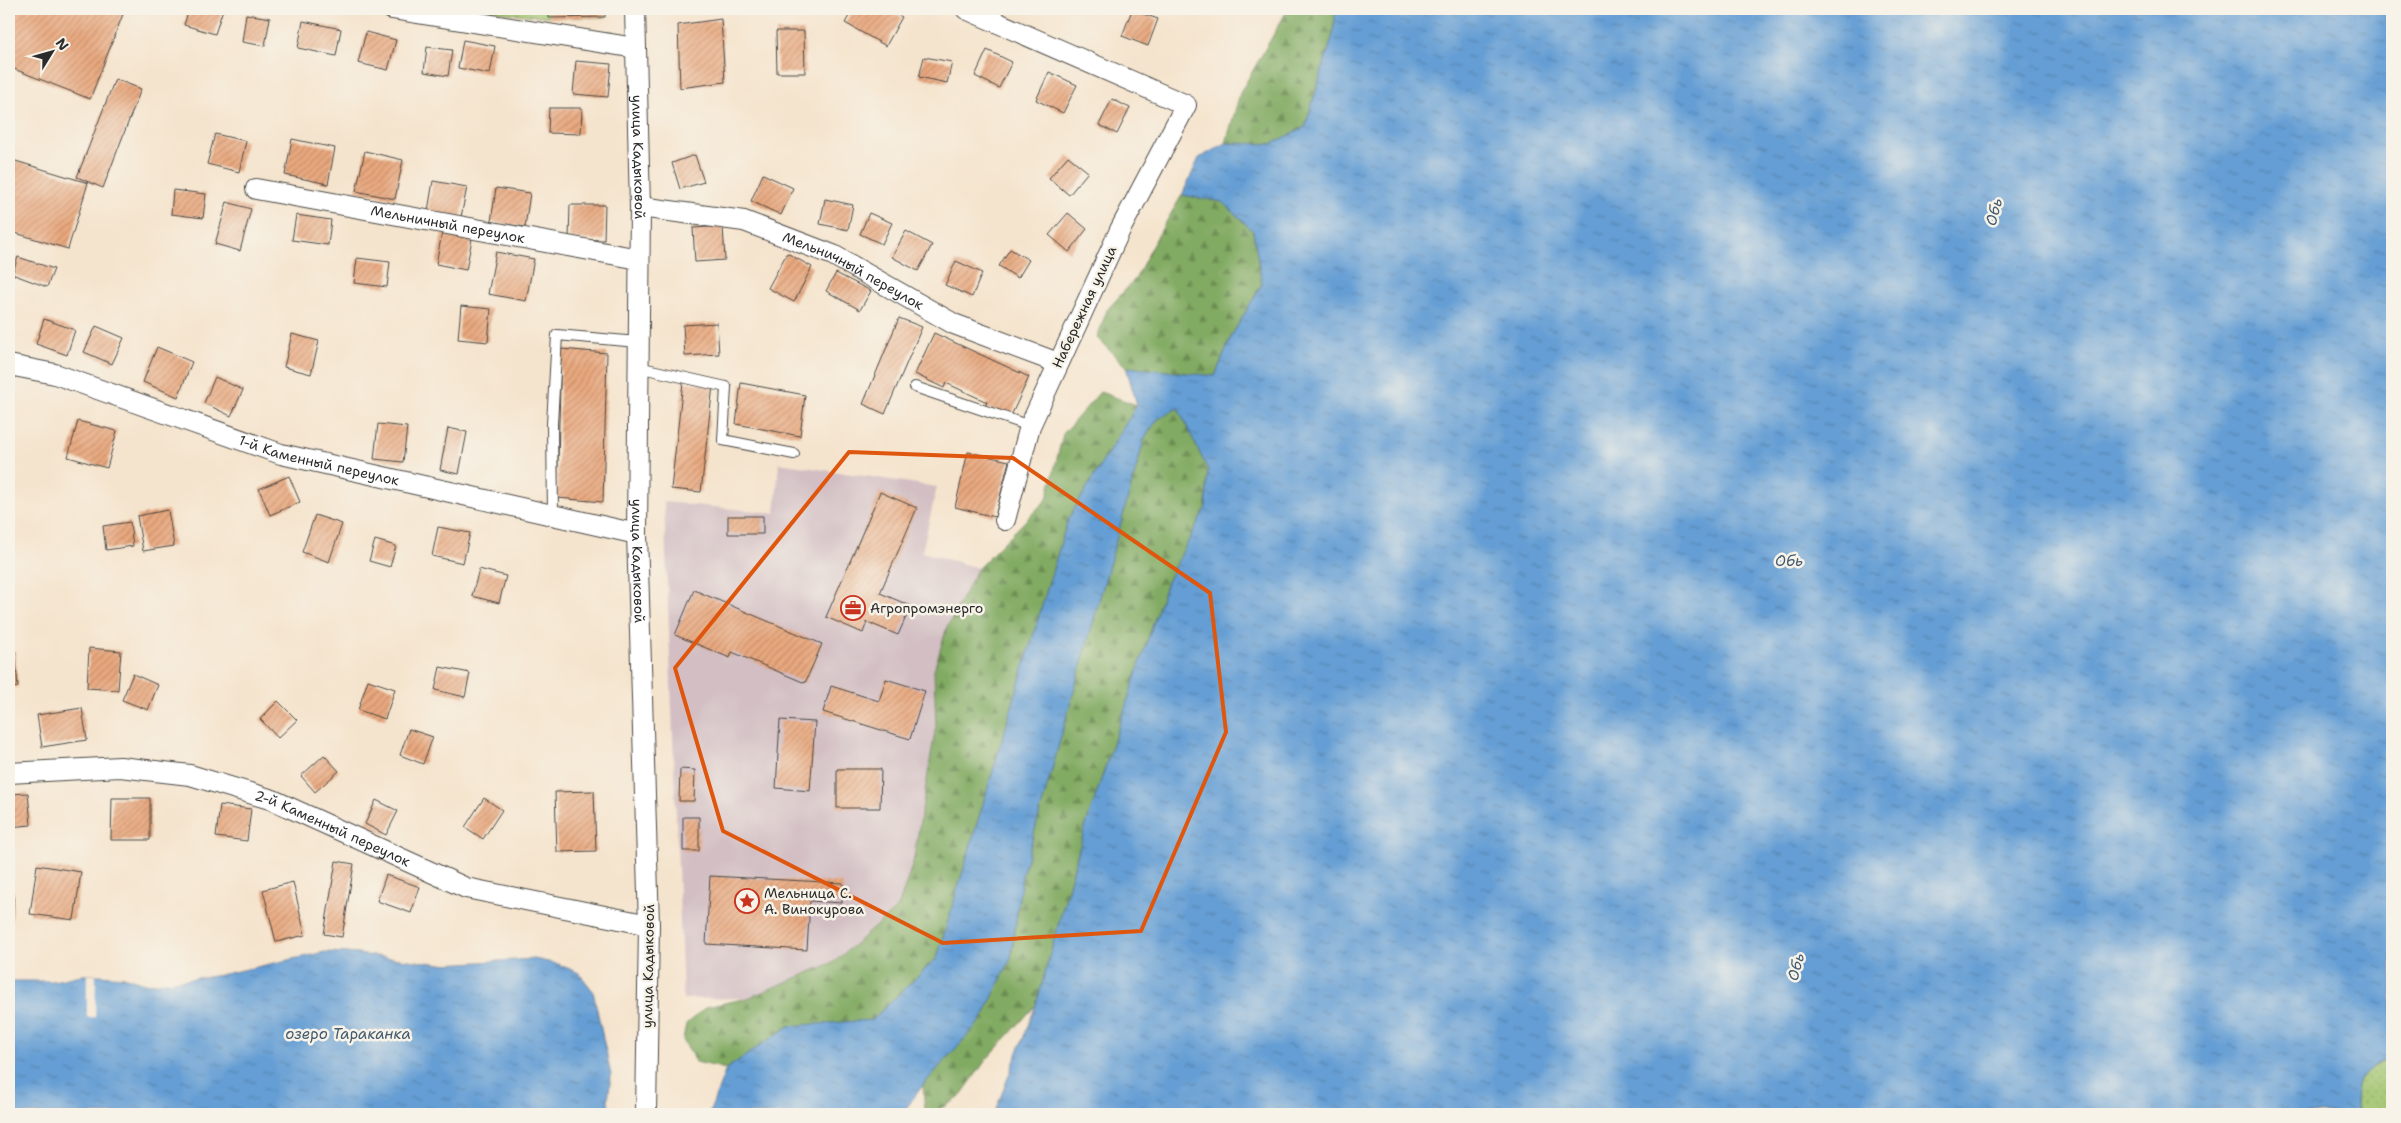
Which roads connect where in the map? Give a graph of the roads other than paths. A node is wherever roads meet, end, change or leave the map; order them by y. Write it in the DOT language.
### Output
graph roads {
  1 [pos="392,9"];
  2 [pos="636,9"];
  3 [pos="966,9"];
  4 [pos="636,48"];
  5 [pos="256,189"];
  6 [pos="640,208"];
  7 [pos="639,259"];
  8 [pos="638,342"];
  9 [pos="1058,363"];
  10 [pos="9,366"];
  11 [pos="638,367"];
  12 [pos="915,387"];
  13 [pos="1030,426"];
  14 [pos="794,454"];
  15 [pos="553,515"];
  16 [pos="1005,520"];
  17 [pos="637,534"];
  18 [pos="9,773"];
  19 [pos="649,926"];
  20 [pos="646,1114"];
  1 -- 4 [label="street"];
  2 -- 4 [label="street, улица Кадыковой"];
  3 -- 9 [label="street, Набережная улица"];
  4 -- 6 [label="street, улица Кадыковой"];
  5 -- 7 [label="street, Мельничный переулок"];
  6 -- 7 [label="street, улица Кадыковой"];
  6 -- 9 [label="street, Мельничный переулок"];
  7 -- 8 [label="street, улица Кадыковой"];
  8 -- 11 [label="street, улица Кадыковой"];
  8 -- 15 [label="lane"];
  9 -- 13 [label="street, Набережная улица"];
  10 -- 15 [label="street, 1-й Каменный переулок"];
  11 -- 14 [label="lane"];
  11 -- 17 [label="street, улица Кадыковой"];
  12 -- 13 [label="lane"];
  13 -- 16 [label="street, Набережная улица"];
  15 -- 17 [label="street, 1-й Каменный переулок"];
  17 -- 19 [label="street, улица Кадыковой"];
  18 -- 19 [label="street, 2-й Каменный переулок"];
  19 -- 20 [label="street, улица Кадыковой"];
}
